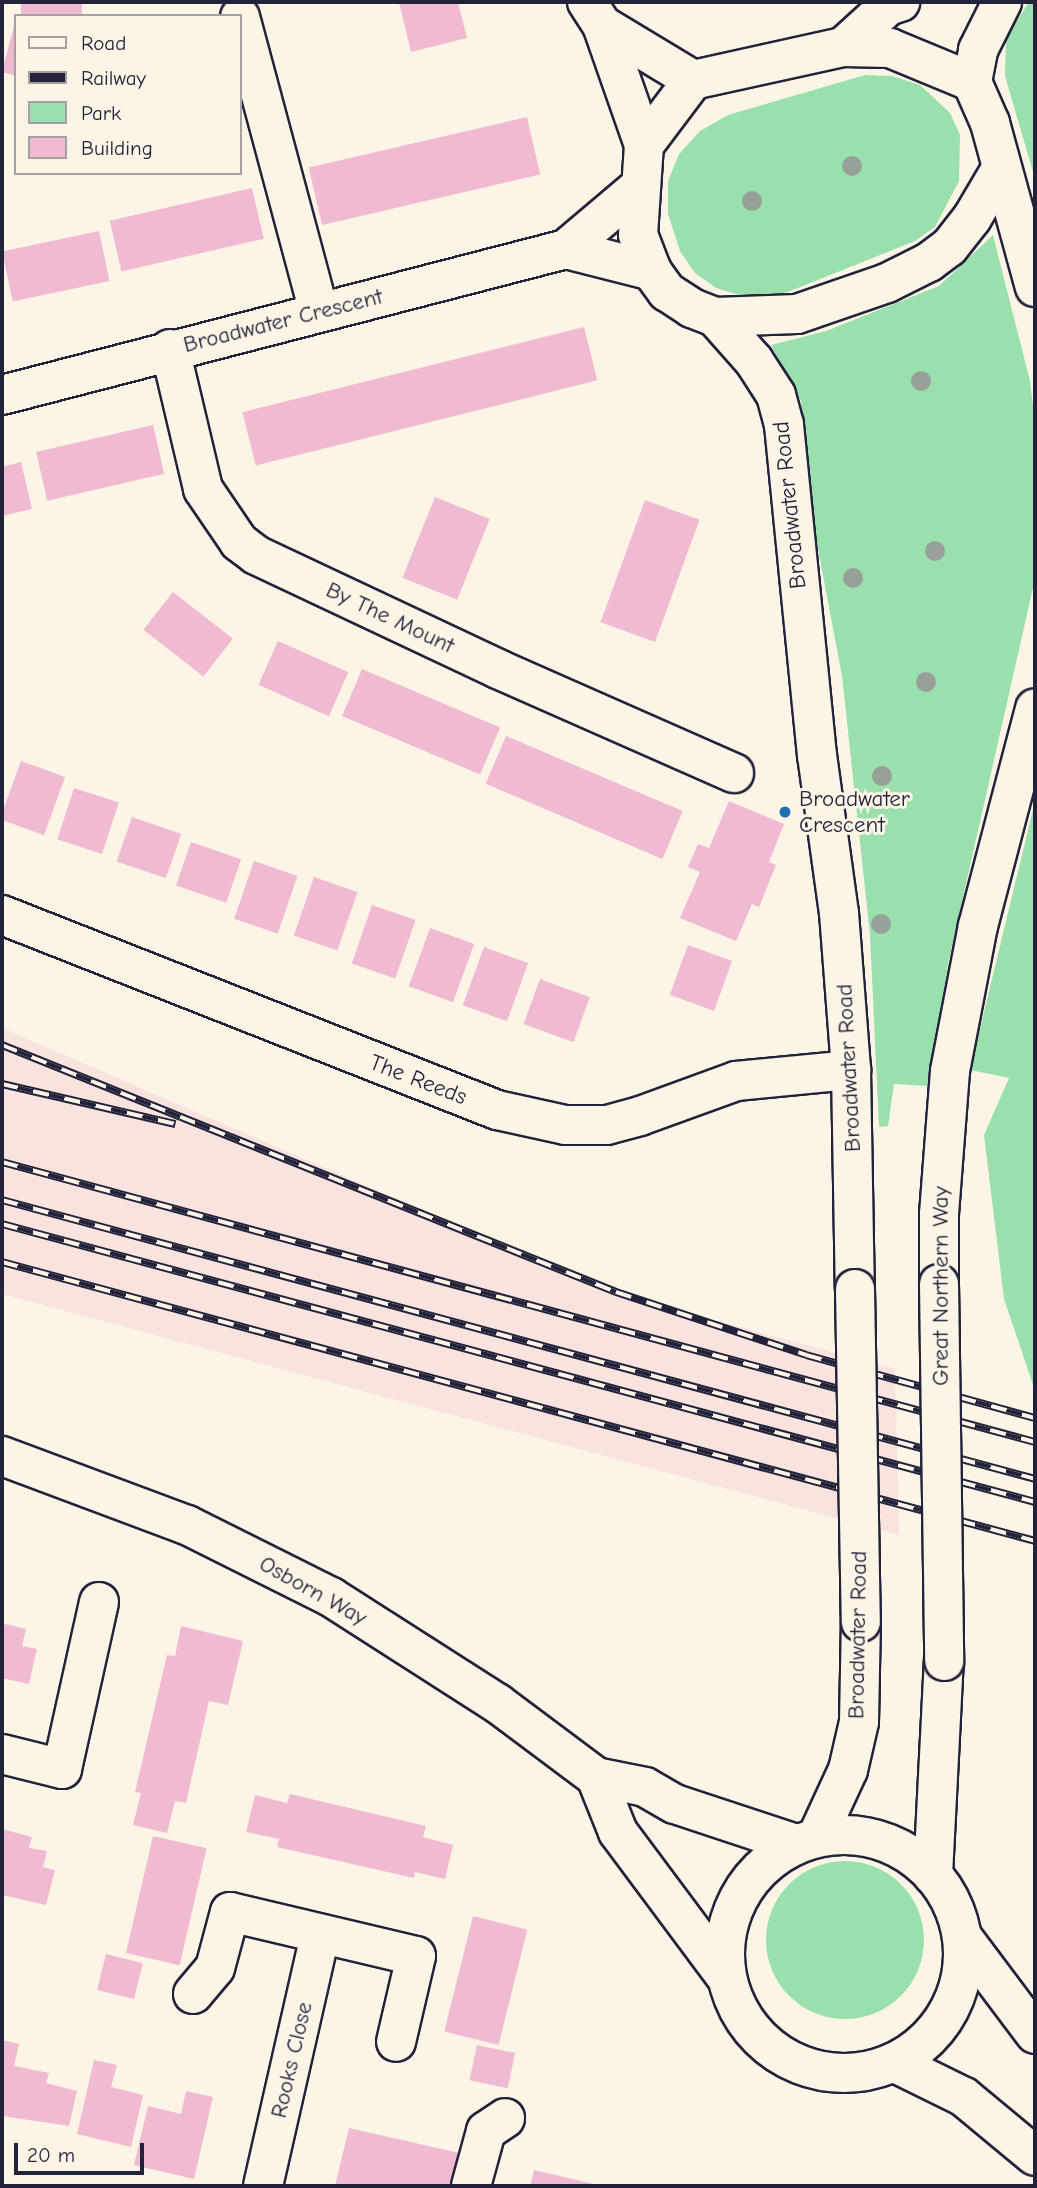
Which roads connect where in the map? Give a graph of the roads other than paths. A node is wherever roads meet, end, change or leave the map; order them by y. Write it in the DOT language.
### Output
graph roads {
  1 [pos="900,2"];
  2 [pos="1002,2"];
  3 [pos="594,13"];
  4 [pos="242,23"];
  5 [pos="843,47"];
  6 [pos="693,80"];
  7 [pos="972,82"];
  8 [pos="644,145"];
  9 [pos="1001,169"];
  10 [pos="639,187"];
  11 [pos="566,249"];
  12 [pos="652,271"];
  13 [pos="1035,287"];
  14 [pos="319,312"];
  15 [pos="715,317"];
  16 [pos="170,349"];
  17 [pos="2,396"];
  18 [pos="1035,708"];
  19 [pos="734,773"];
  20 [pos="2,915"];
  21 [pos="851,1070"];
  22 [pos="2,1456"];
  23 [pos="99,1602"];
  24 [pos="2,1754"];
  25 [pos="596,1777"];
  26 [pos="806,1841"];
  27 [pos="933,1875"];
  28 [pos="320,1934"];
  29 [pos="963,1938"];
  30 [pos="727,1978"];
  31 [pos="193,1994"];
  32 [pos="1035,2034"];
  33 [pos="396,2042"];
  34 [pos="895,2063"];
  35 [pos="505,2118"];
  36 [pos="1035,2156"];
  37 [pos="263,2186"];
  38 [pos="471,2186"];
  1 -- 5 [label="main road"];
  2 -- 7 [label="main road"];
  3 -- 6 [label="main road"];
  3 -- 8 [label="main road"];
  4 -- 14 [label="main road"];
  5 -- 6 [label="main road"];
  5 -- 7 [label="main road"];
  6 -- 8 [label="main road"];
  7 -- 9 [label="main road"];
  8 -- 10 [label="main road"];
  9 -- 13 [label="main road"];
  9 -- 15 [label="main road"];
  10 -- 11 [label="main road, Broadwater Crescent"];
  10 -- 12 [label="main road"];
  11 -- 12 [label="main road, Broadwater Crescent"];
  11 -- 14 [label="main road, Broadwater Crescent"];
  12 -- 15 [label="main road"];
  14 -- 16 [label="main road, Broadwater Crescent"];
  15 -- 21 [label="main road, Broadwater Road"];
  16 -- 17 [label="main road, Broadwater Crescent"];
  16 -- 19 [label="main road, By The Mount"];
  18 -- 27 [label="main road, Great Northern Way, bridge"];
  20 -- 21 [label="main road, The Reeds"];
  21 -- 26 [label="main road, Broadwater Road, bridge"];
  22 -- 25 [label="main road, Osborn Way"];
  23 -- 24 [label="main road"];
  25 -- 26 [label="main road, Osborn Way"];
  25 -- 30 [label="main road"];
  26 -- 27 [label="main road"];
  26 -- 30 [label="main road"];
  27 -- 29 [label="main road"];
  28 -- 31 [label="main road"];
  28 -- 33 [label="main road"];
  28 -- 37 [label="main road, Rooks Close"];
  29 -- 32 [label="main road"];
  29 -- 34 [label="main road"];
  30 -- 34 [label="main road"];
  34 -- 36 [label="main road"];
  35 -- 38 [label="main road"];
}
